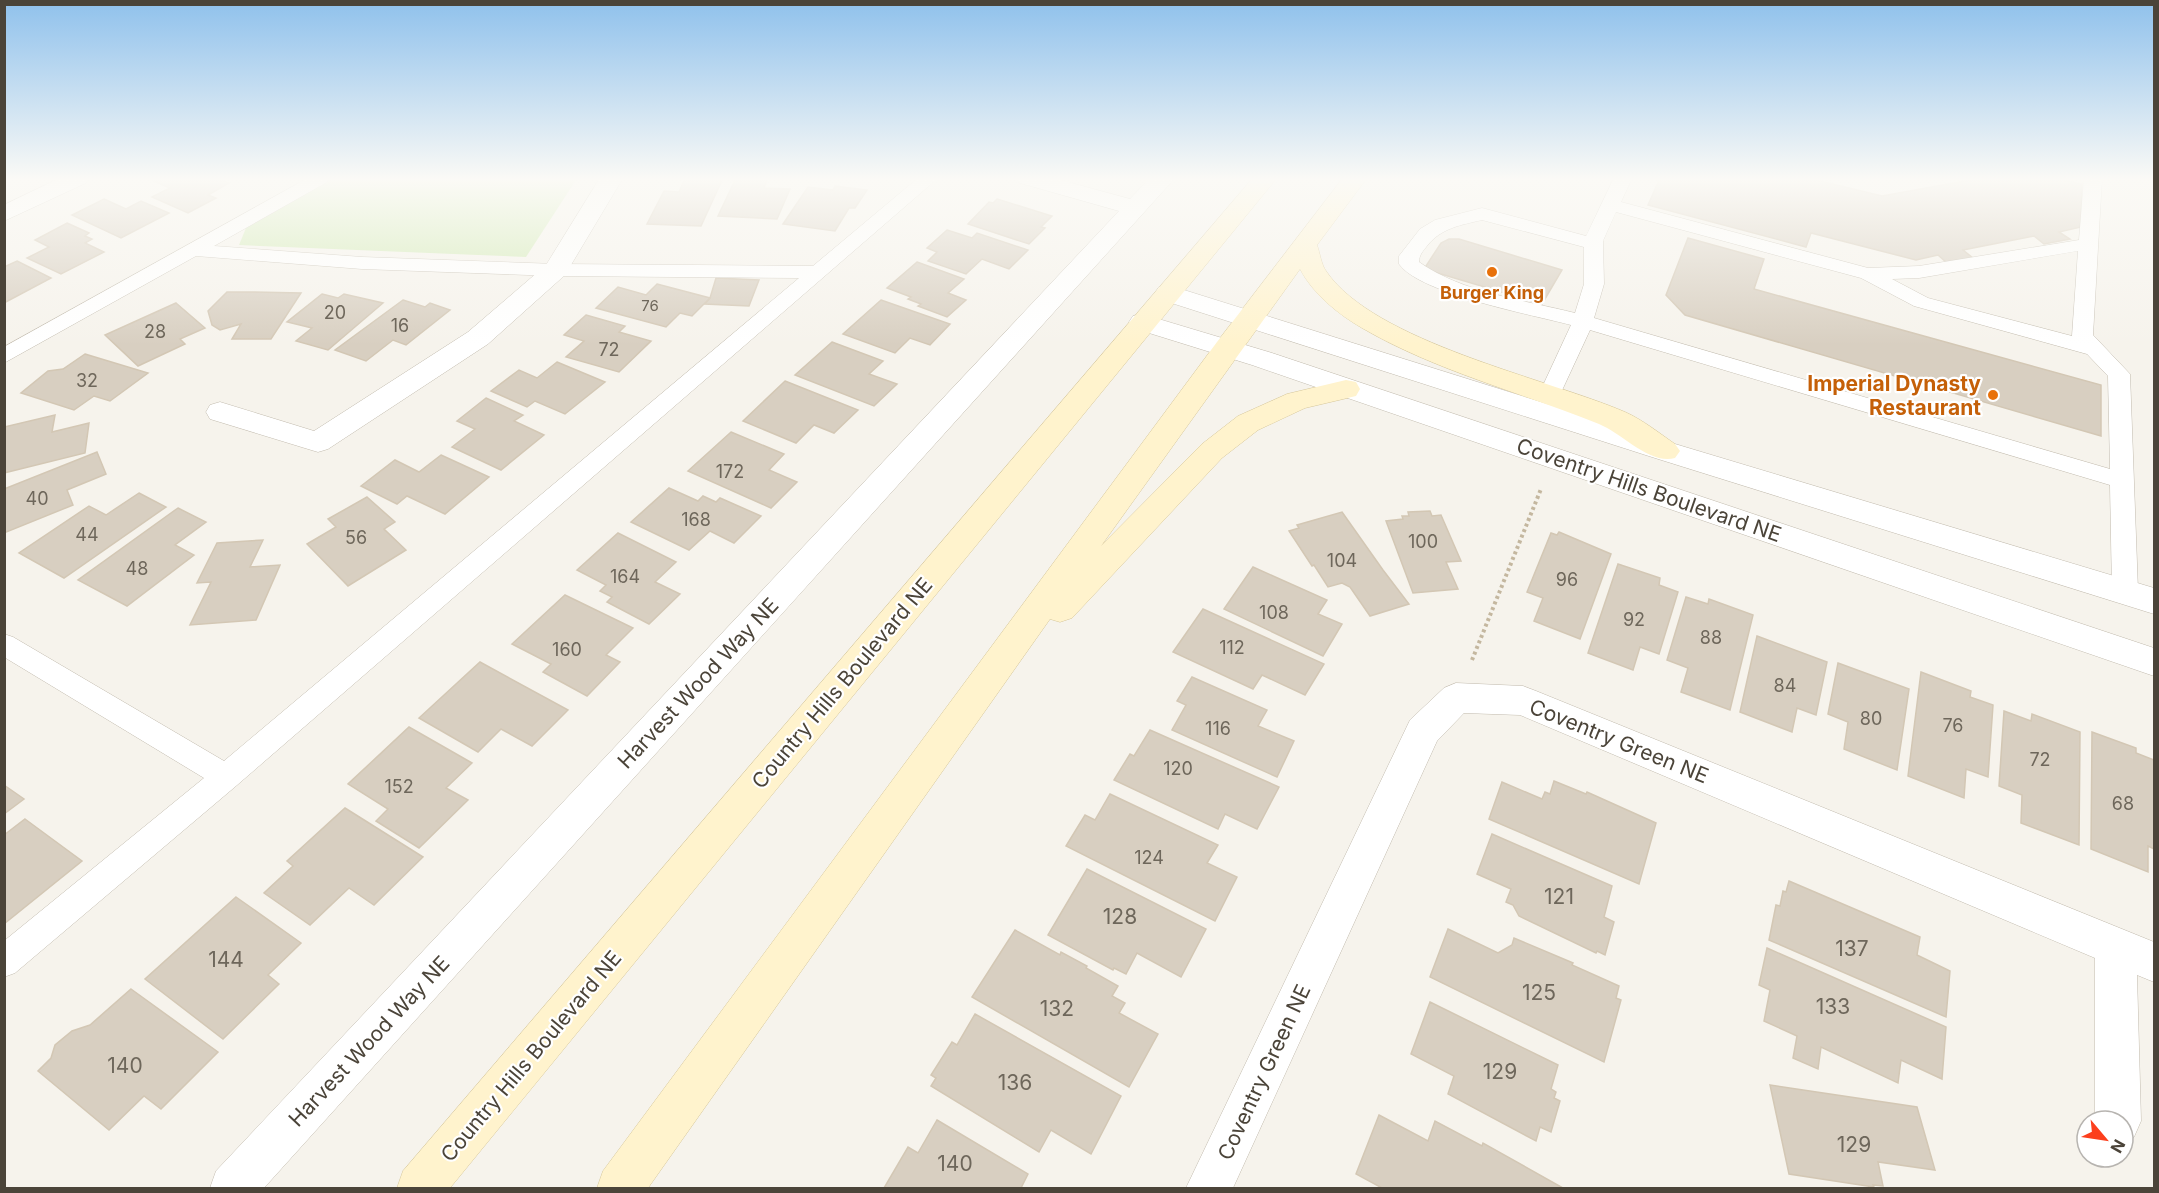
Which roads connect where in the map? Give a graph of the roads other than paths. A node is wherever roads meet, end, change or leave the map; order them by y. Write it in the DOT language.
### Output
graph roads {
  1 [pos="218,234"];
  2 [pos="578,234"];
  3 [pos="862,234"];
  4 [pos="1110,234"];
  5 [pos="1218,234"];
  6 [pos="1313,234"];
  7 [pos="1426,234"];
  8 [pos="1555,234"];
  9 [pos="1598,234"];
  10 [pos="1717,234"];
  11 [pos="2089,234"];
  12 [pos="1593,244"];
  13 [pos="2088,244"];
  14 [pos="1305,245"];
  15 [pos="190,249"];
  16 [pos="556,270"];
  17 [pos="817,272"];
  18 [pos="1868,274"];
  19 [pos="1168,293"];
  20 [pos="1248,319"];
  21 [pos="1142,322"];
  22 [pos="1583,322"];
  23 [pos="1227,348"];
  24 [pos="2095,349"];
  25 [pos="4,356"];
  26 [pos="1346,389"];
  27 [pos="1550,394"];
  28 [pos="220,412"];
  29 [pos="1665,451"];
  30 [pos="2121,480"];
  31 [pos="2140,596"];
  32 [pos="2154,609"];
  33 [pos="4,644"];
  34 [pos="2154,662"];
  35 [pos="977,694"];
  36 [pos="226,777"];
  37 [pos="2116,946"];
  38 [pos="4,962"];
  39 [pos="2154,962"];
  40 [pos="2118,1109"];
  41 [pos="233,1188"];
  42 [pos="420,1188"];
  43 [pos="620,1188"];
  44 [pos="1209,1188"];
  1 -- 15 [label="lane"];
  2 -- 16 [label="street"];
  3 -- 17 [label="lane"];
  4 -- 41 [label="street, Harvest Wood Way NE"];
  5 -- 19 [label="main road, Country Hills Boulevard NE"];
  6 -- 14 [label="main road"];
  7 -- 22 [label="lane"];
  8 -- 12 [label="lane"];
  9 -- 12 [label="lane"];
  10 -- 18 [label="lane"];
  11 -- 13 [label="lane"];
  12 -- 22 [label="lane"];
  13 -- 18 [label="lane"];
  13 -- 24 [label="lane"];
  14 -- 20 [label="main road"];
  14 -- 27 [label="main road"];
  15 -- 16 [label="lane"];
  15 -- 25 [label="lane"];
  16 -- 17 [label="lane"];
  16 -- 28 [label="street"];
  17 -- 36 [label="lane"];
  18 -- 24 [label="lane"];
  19 -- 20 [label="street, Coventry Hills Boulevard NE"];
  19 -- 21 [label="main road, Country Hills Boulevard NE"];
  20 -- 23 [label="main road"];
  20 -- 29 [label="street, Coventry Hills Boulevard NE"];
  21 -- 23 [label="street, Coventry Hills Boulevard NE"];
  21 -- 42 [label="main road, Country Hills Boulevard NE"];
  22 -- 27 [label="lane"];
  22 -- 30 [label="lane"];
  23 -- 26 [label="street, Coventry Hills Boulevard NE"];
  23 -- 35 [label="main road"];
  24 -- 30 [label="lane"];
  26 -- 34 [label="street, Coventry Hills Boulevard NE"];
  26 -- 35 [label="main road"];
  27 -- 29 [label="main road"];
  29 -- 31 [label="street, Coventry Hills Boulevard NE"];
  30 -- 31 [label="lane"];
  31 -- 32 [label="street, Coventry Hills Boulevard NE"];
  33 -- 36 [label="lane"];
  35 -- 43 [label="main road"];
  36 -- 38 [label="lane"];
  37 -- 39 [label="street, Coventry Green NE"];
  37 -- 40 [label="street"];
  37 -- 44 [label="street, Coventry Green NE"];
}
